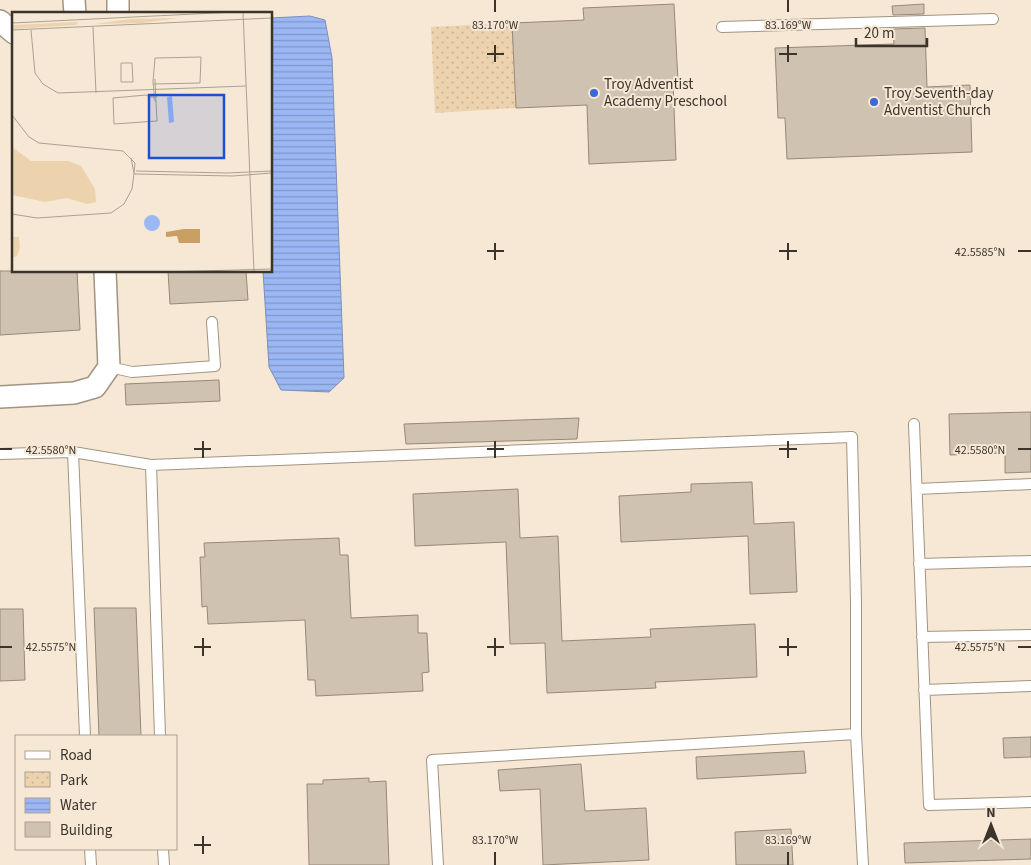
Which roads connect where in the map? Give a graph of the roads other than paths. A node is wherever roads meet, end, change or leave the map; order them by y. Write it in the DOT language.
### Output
graph roads {
  1 [pos="993,19"];
  2 [pos="0,21"];
  3 [pos="722,27"];
  4 [pos="12,31"];
  5 [pos="105,272"];
  6 [pos="212,322"];
  7 [pos="109,366"];
  8 [pos="0,397"];
  9 [pos="914,424"];
  10 [pos="72,452"];
  11 [pos="0,454"];
  12 [pos="151,465"];
  13 [pos="1031,484"];
  14 [pos="916,489"];
  15 [pos="1031,561"];
  16 [pos="919,564"];
  17 [pos="1031,634"];
  18 [pos="922,637"];
  19 [pos="1031,686"];
  20 [pos="924,690"];
  21 [pos="856,734"];
  22 [pos="85,735"];
  23 [pos="160,735"];
  24 [pos="1031,802"];
  25 [pos="90,850"];
  26 [pos="163,850"];
  27 [pos="91,865"];
  28 [pos="164,865"];
  29 [pos="438,865"];
  30 [pos="863,865"];
  1 -- 3 [label="lane"];
  2 -- 4 [label="street"];
  5 -- 7 [label="street"];
  6 -- 7 [label="lane"];
  7 -- 8 [label="street"];
  9 -- 14 [label="lane"];
  10 -- 11 [label="lane"];
  10 -- 12 [label="lane"];
  10 -- 22 [label="lane"];
  12 -- 21 [label="lane"];
  12 -- 23 [label="lane"];
  13 -- 14 [label="lane"];
  14 -- 16 [label="lane"];
  15 -- 16 [label="lane"];
  16 -- 18 [label="lane"];
  17 -- 18 [label="lane"];
  18 -- 20 [label="lane"];
  19 -- 20 [label="lane"];
  20 -- 24 [label="lane"];
  21 -- 29 [label="lane"];
  21 -- 30 [label="lane"];
  25 -- 27 [label="lane"];
  26 -- 28 [label="lane"];
}
